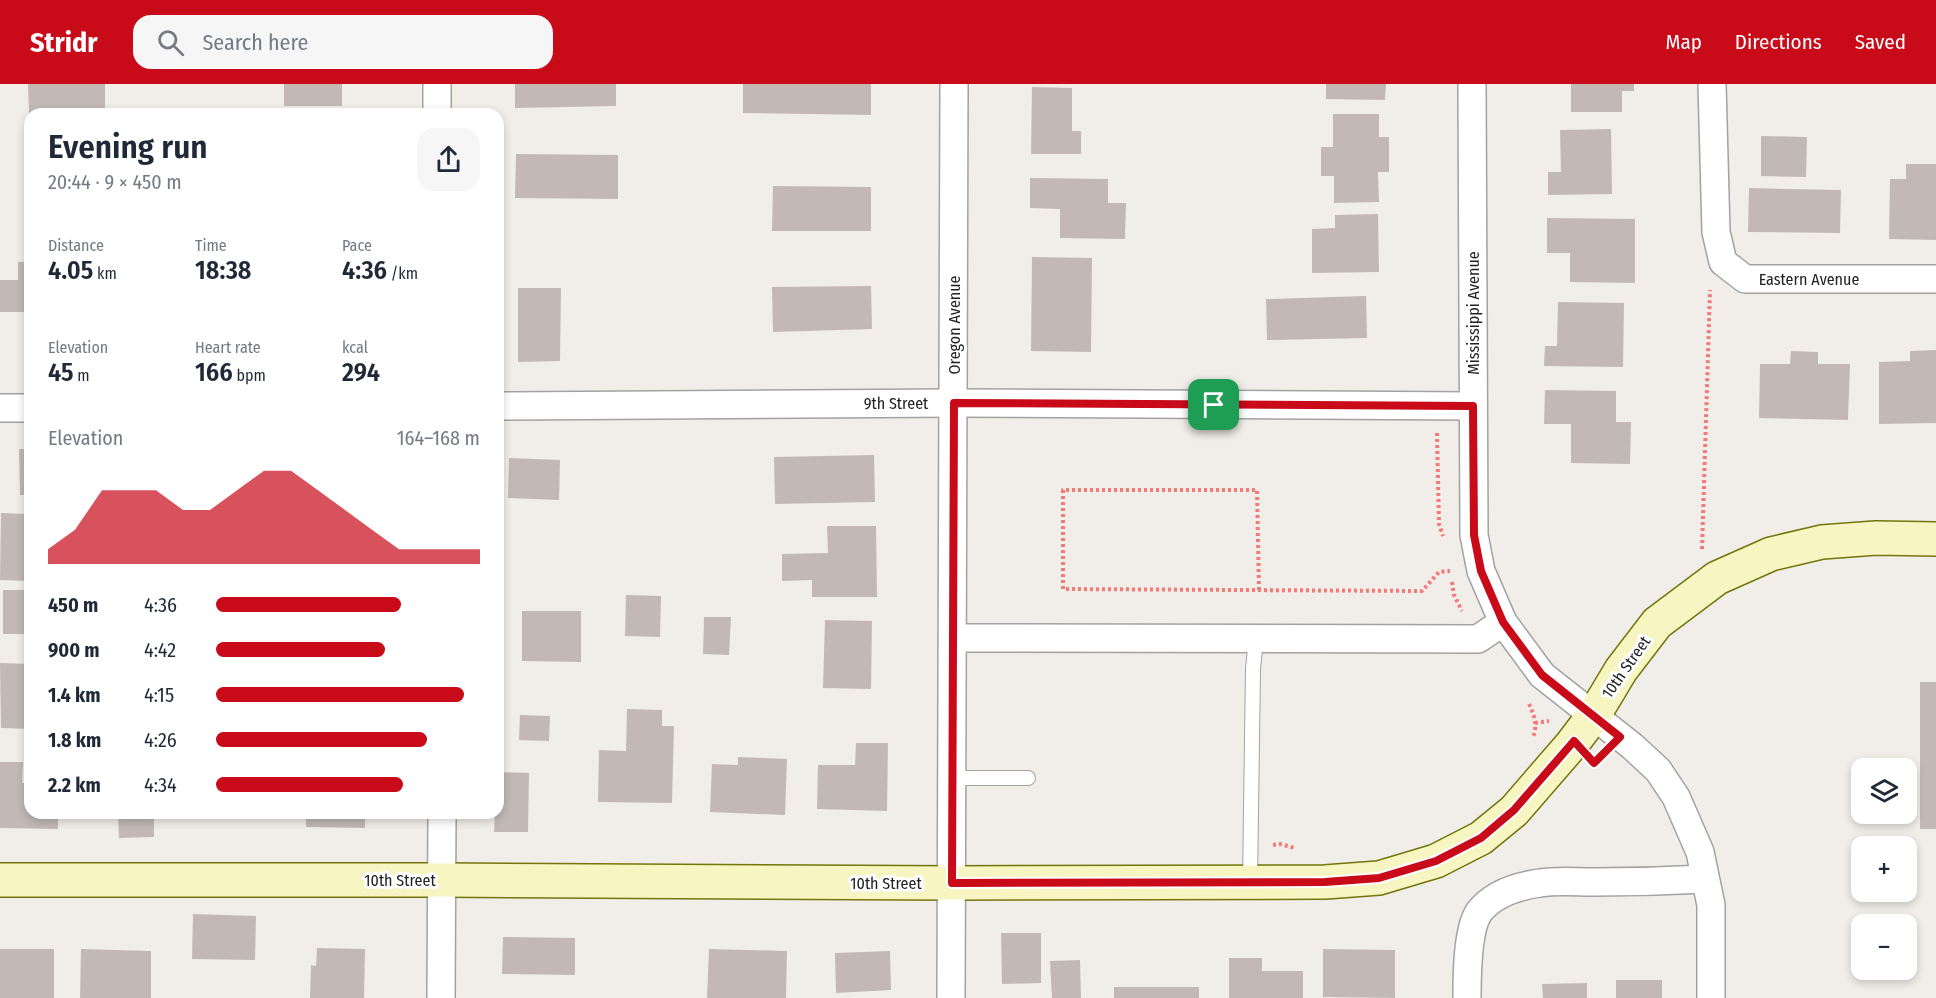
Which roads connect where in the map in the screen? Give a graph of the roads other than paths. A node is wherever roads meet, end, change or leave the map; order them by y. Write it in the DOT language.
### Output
graph roads {
  1 [pos="437,84"];
  2 [pos="954,84"];
  3 [pos="1472,84"];
  4 [pos="1712,84"];
  5 [pos="437,108"];
  6 [pos="1936,279"];
  7 [pos="954,403"];
  8 [pos="504,406"];
  9 [pos="1473,406"];
  10 [pos="0,408"];
  11 [pos="24,408"];
  12 [pos="1936,539"];
  13 [pos="1503,622"];
  14 [pos="953,638"];
  15 [pos="1256,638"];
  16 [pos="1594,715"];
  17 [pos="952,778"];
  18 [pos="1028,778"];
  19 [pos="442,819"];
  20 [pos="1705,879"];
  21 [pos="0,880"];
  22 [pos="443,880"];
  23 [pos="1250,882"];
  24 [pos="952,883"];
  25 [pos="441,998"];
  26 [pos="951,998"];
  27 [pos="1467,998"];
  28 [pos="1711,998"];
  1 -- 5 [label="street"];
  2 -- 7 [label="street, Oregon Avenue"];
  3 -- 9 [label="street, Mississippi Avenue"];
  4 -- 6 [label="street, Eastern Avenue"];
  7 -- 8 [label="street, 9th Street"];
  7 -- 9 [label="street, 9th Street"];
  7 -- 14 [label="street, Oregon Avenue"];
  9 -- 13 [label="street, Mississippi Avenue"];
  10 -- 11 [label="street"];
  12 -- 16 [label="street, 10th Street"];
  13 -- 15 [label="street"];
  13 -- 16 [label="street, Mississippi Avenue"];
  14 -- 15 [label="street"];
  14 -- 17 [label="street, Oregon Avenue"];
  15 -- 23 [label="lane"];
  16 -- 20 [label="street"];
  16 -- 23 [label="street, 10th Street"];
  17 -- 18 [label="lane"];
  17 -- 24 [label="street, Oregon Avenue"];
  19 -- 22 [label="street"];
  20 -- 27 [label="street"];
  20 -- 28 [label="street"];
  21 -- 22 [label="street, 10th Street"];
  22 -- 24 [label="street, 10th Street"];
  22 -- 25 [label="street"];
  23 -- 24 [label="street, 10th Street"];
  24 -- 26 [label="street, Oregon Avenue"];
}
